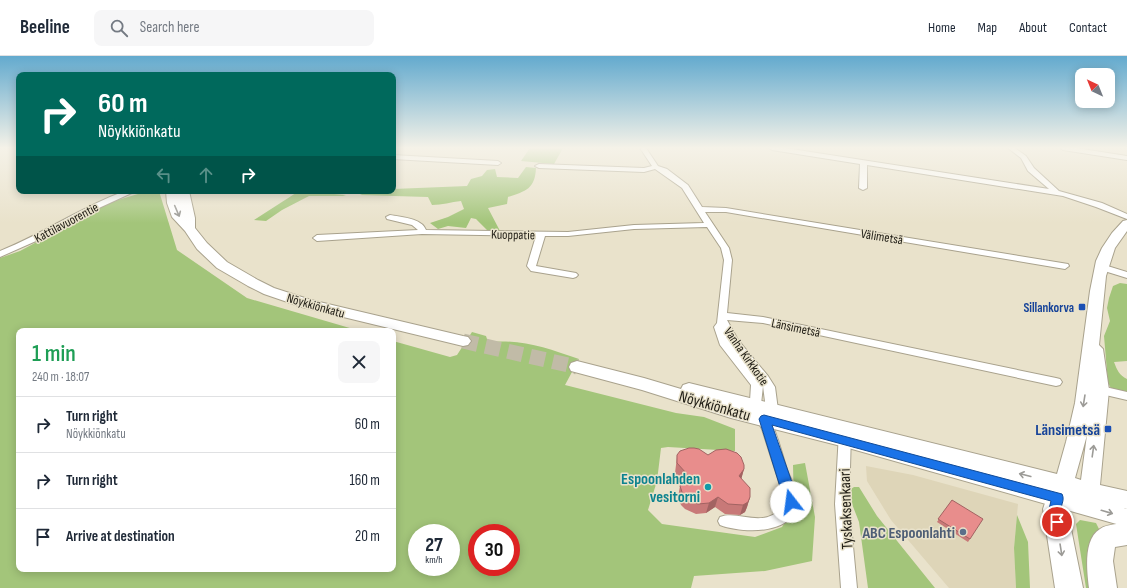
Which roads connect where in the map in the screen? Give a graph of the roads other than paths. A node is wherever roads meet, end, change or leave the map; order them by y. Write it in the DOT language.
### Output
graph roads {
  1 [pos="665,173"];
  2 [pos="864,173"];
  3 [pos="933,173"];
  4 [pos="1035,173"];
  5 [pos="863,188"];
  6 [pos="1056,192"];
  7 [pos="124,194"];
  8 [pos="172,194"];
  9 [pos="184,194"];
  10 [pos="699,209"];
  11 [pos="390,217"];
  12 [pos="1127,218"];
  13 [pos="1127,224"];
  14 [pos="709,225"];
  15 [pos="189,228"];
  16 [pos="422,232"];
  17 [pos="541,234"];
  18 [pos="317,238"];
  19 [pos="0,254"];
  20 [pos="1065,266"];
  21 [pos="1101,267"];
  22 [pos="573,275"];
  23 [pos="1127,275"];
  24 [pos="723,320"];
  25 [pos="1093,337"];
  26 [pos="463,341"];
  27 [pos="577,367"];
  28 [pos="1056,382"];
  29 [pos="1101,390"];
  30 [pos="1127,396"];
  31 [pos="764,411"];
  32 [pos="845,434"];
  33 [pos="1061,491"];
  34 [pos="1088,498"];
  35 [pos="1127,500"];
  36 [pos="1127,518"];
  37 [pos="725,521"];
  38 [pos="1127,534"];
  39 [pos="849,588"];
  40 [pos="1069,588"];
  41 [pos="1103,588"];
  1 -- 10 [label="street, Vanha Kirkkotie"];
  2 -- 5 [label="street"];
  3 -- 6 [label="street"];
  4 -- 6 [label="street"];
  6 -- 12 [label="street"];
  7 -- 19 [label="street, Kattilavuorentie"];
  8 -- 15 [label="main road, Nöykkiönkatu, one-way"];
  9 -- 15 [label="main road, Nöykkiönkatu"];
  10 -- 14 [label="street, Vanha Kirkkotie"];
  10 -- 20 [label="street, Välimetsä"];
  11 -- 16 [label="street"];
  13 -- 21 [label="main road"];
  14 -- 17 [label="street, Kuoppatie"];
  14 -- 24 [label="street, Vanha Kirkkotie"];
  15 -- 26 [label="main road, Nöykkiönkatu"];
  16 -- 17 [label="street, Kuoppatie"];
  16 -- 18 [label="street, Kuoppatie"];
  17 -- 22 [label="street"];
  21 -- 23 [label="street"];
  21 -- 25 [label="main road"];
  24 -- 28 [label="street, Länsimetsä"];
  24 -- 31 [label="street, Vanha Kirkkotie"];
  24 -- 31 [label="street, Vanha Kirkkotie"];
  25 -- 29 [label="main road"];
  25 -- 33 [label="main road, one-way"];
  27 -- 31 [label="main road, Nöykkiönkatu"];
  29 -- 30 [label="street"];
  34 -- 29 [label="main road, one-way"];
  31 -- 32 [label="main road, Nöykkiönkatu"];
  31 -- 37 [label="street"];
  32 -- 33 [label="main road, Nöykkiönkatu"];
  32 -- 39 [label="street, Tyskaksenkaari"];
  33 -- 34 [label="main road, Nöykkiönkatu"];
  33 -- 40 [label="highway, one-way"];
  34 -- 35 [label="main road"];
  34 -- 36 [label="main road, one-way"];
  38 -- 41 [label="highway"];
}
